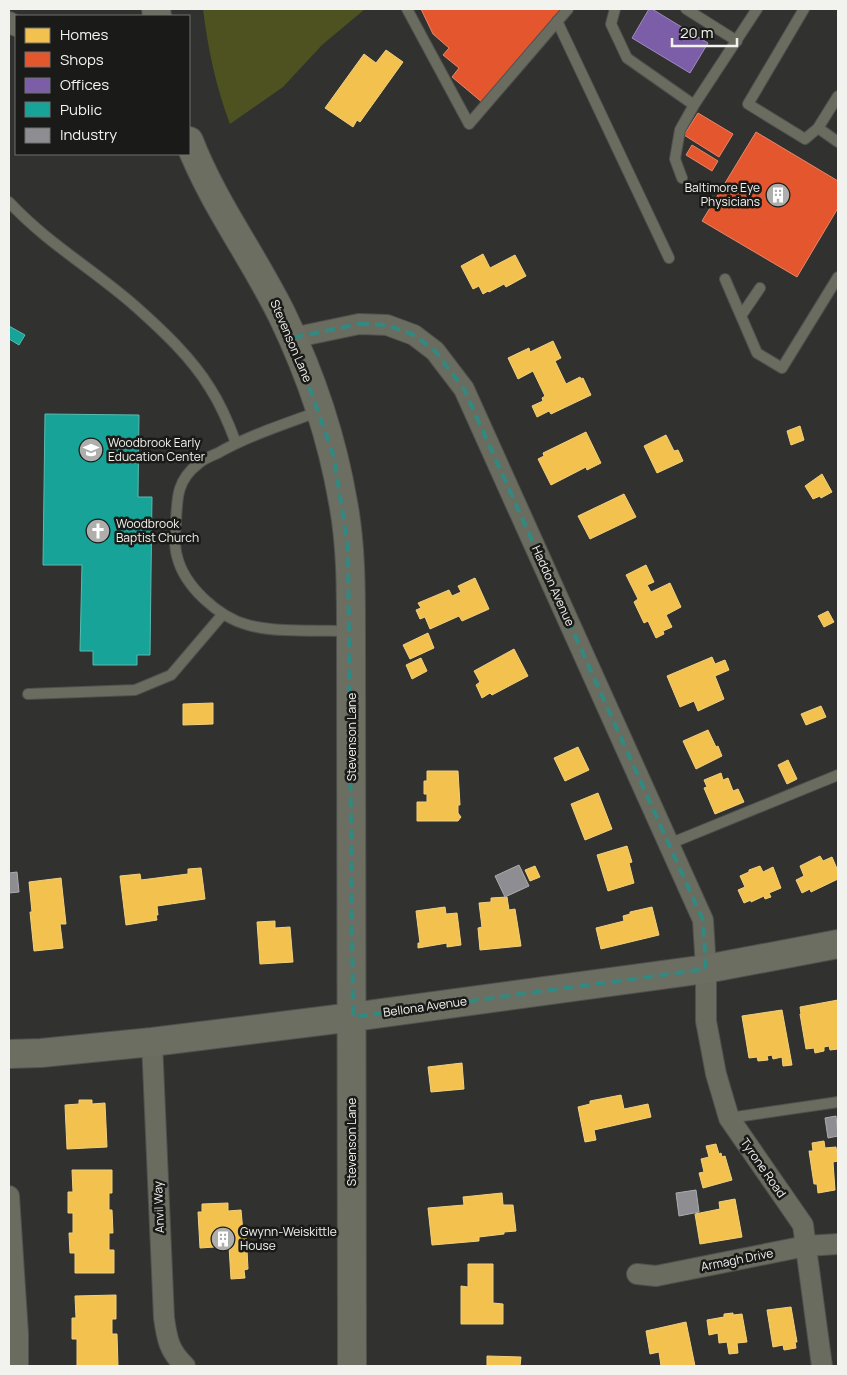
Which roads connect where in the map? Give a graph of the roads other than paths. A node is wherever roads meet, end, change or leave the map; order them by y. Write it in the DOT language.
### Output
graph roads {
  1 [pos="407,9"];
  2 [pos="568,9"];
  3 [pos="615,9"];
  4 [pos="686,9"];
  5 [pos="757,9"];
  6 [pos="804,9"];
  7 [pos="557,21"];
  8 [pos="737,41"];
  9 [pos="838,96"];
  10 [pos="694,105"];
  11 [pos="818,128"];
  12 [pos="838,142"];
  13 [pos="190,144"];
  14 [pos="682,178"];
  15 [pos="9,202"];
  16 [pos="669,258"];
  17 [pos="838,277"];
  18 [pos="725,279"];
  19 [pos="760,288"];
  20 [pos="741,316"];
  21 [pos="292,338"];
  22 [pos="320,411"];
  23 [pos="236,443"];
  24 [pos="223,614"];
  25 [pos="351,630"];
  26 [pos="28,694"];
  27 [pos="838,775"];
  28 [pos="669,844"];
  29 [pos="838,944"];
  30 [pos="706,969"];
  31 [pos="353,1017"];
  32 [pos="152,1042"];
  33 [pos="9,1054"];
  34 [pos="838,1102"];
  35 [pos="729,1118"];
  36 [pos="9,1196"];
  37 [pos="838,1244"];
  38 [pos="806,1246"];
  39 [pos="637,1274"];
  40 [pos="13,1335"];
  41 [pos="18,1366"];
  42 [pos="185,1366"];
  43 [pos="352,1366"];
  44 [pos="822,1366"];
  1 -- 7 [label="lane"];
  2 -- 7 [label="lane"];
  3 -- 10 [label="lane"];
  4 -- 8 [label="lane"];
  5 -- 8 [label="lane"];
  6 -- 11 [label="lane"];
  7 -- 16 [label="lane"];
  8 -- 10 [label="lane"];
  9 -- 11 [label="lane"];
  10 -- 14 [label="lane"];
  11 -- 12 [label="lane"];
  13 -- 21 [label="street, Stevenson Lane"];
  15 -- 23 [label="lane"];
  17 -- 20 [label="lane"];
  18 -- 20 [label="lane"];
  19 -- 20 [label="lane"];
  21 -- 22 [label="street, Stevenson Lane"];
  21 -- 28 [label="street, Haddon Avenue"];
  22 -- 23 [label="lane"];
  22 -- 25 [label="street, Stevenson Lane"];
  23 -- 24 [label="lane"];
  24 -- 25 [label="lane"];
  24 -- 26 [label="lane"];
  25 -- 31 [label="street, Stevenson Lane"];
  27 -- 28 [label="lane"];
  28 -- 30 [label="street, Haddon Avenue"];
  29 -- 30 [label="street, Bellona Avenue"];
  30 -- 31 [label="street, Bellona Avenue"];
  30 -- 35 [label="street, Tyrone Road"];
  31 -- 32 [label="street, Bellona Avenue"];
  31 -- 43 [label="street, Stevenson Lane"];
  32 -- 33 [label="street, Bellona Avenue"];
  32 -- 42 [label="street, Anvil Way"];
  34 -- 35 [label="lane"];
  35 -- 38 [label="street, Tyrone Road"];
  36 -- 40 [label="street"];
  37 -- 38 [label="street, Armagh Drive"];
  38 -- 39 [label="street, Armagh Drive"];
  38 -- 44 [label="street, Tyrone Road"];
  40 -- 41 [label="street"];
}
